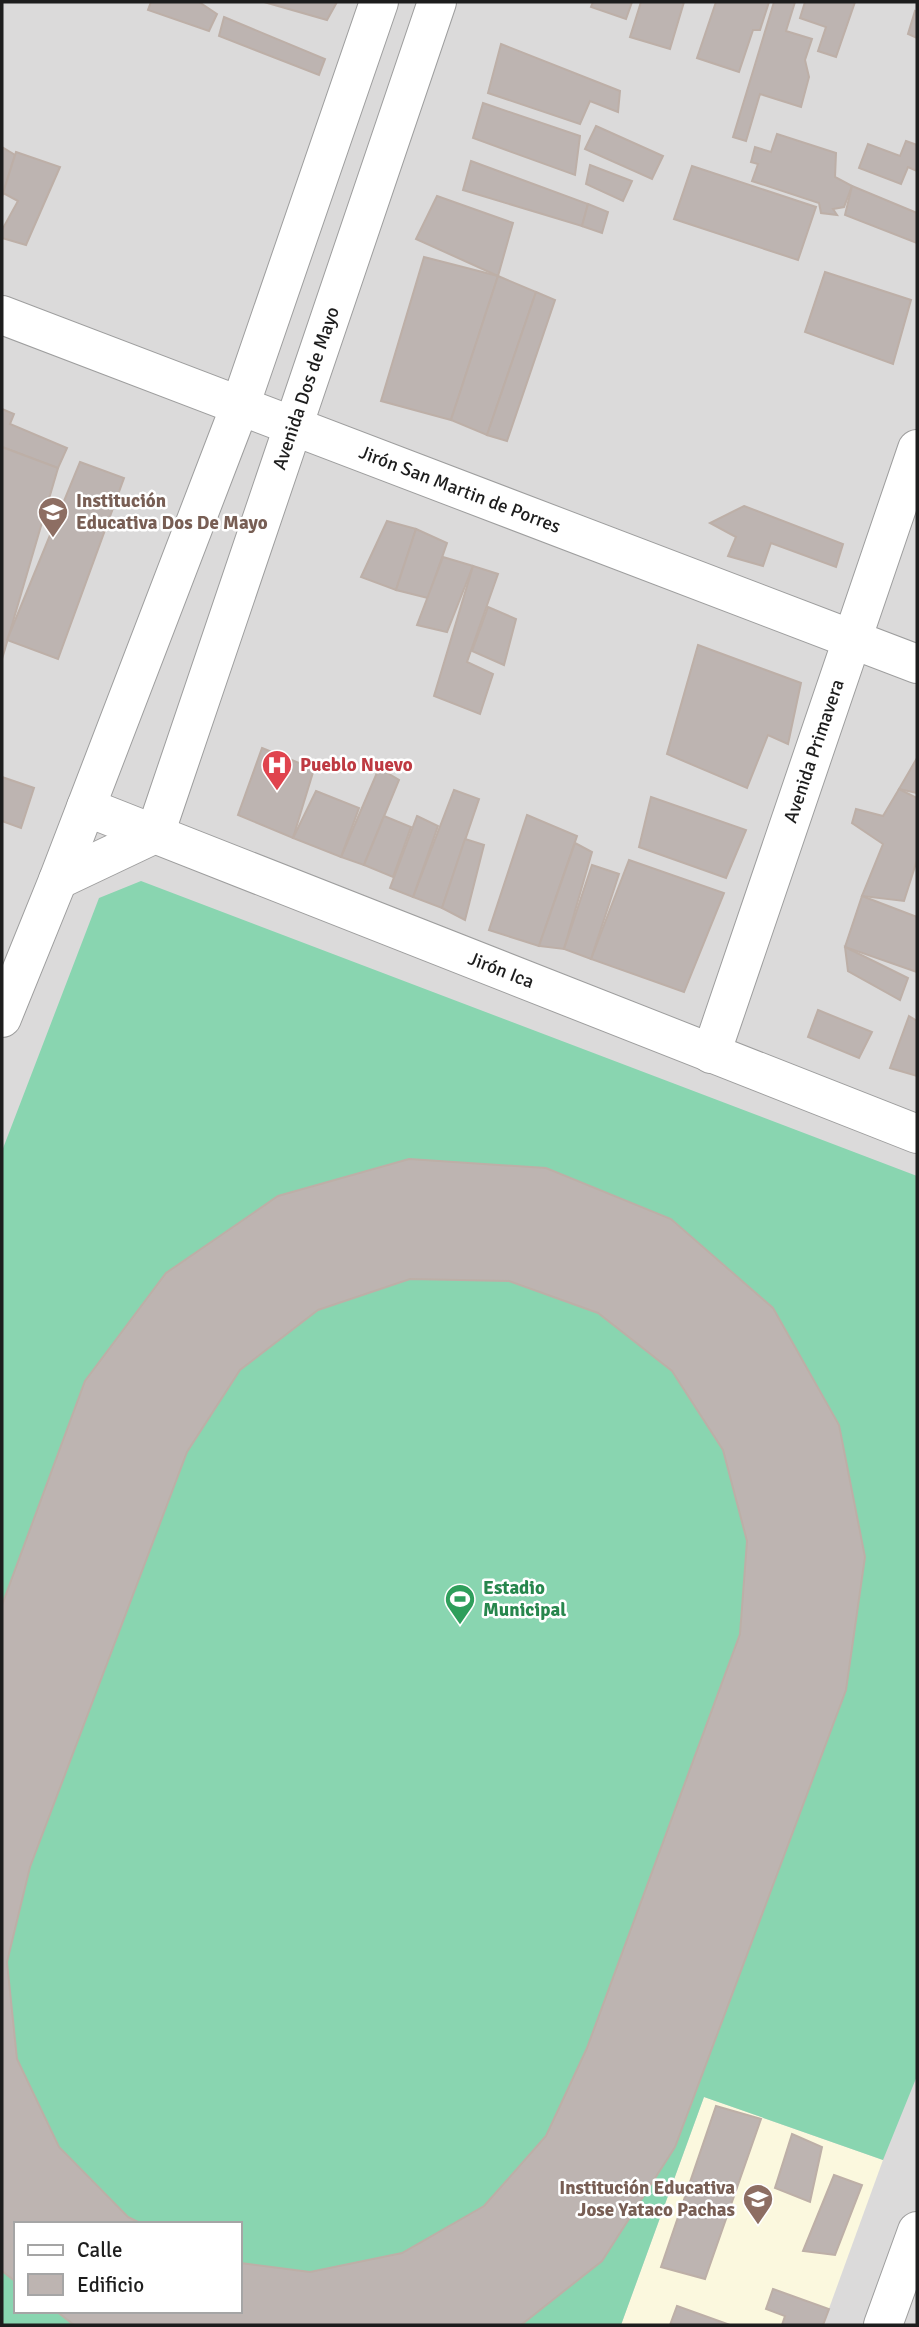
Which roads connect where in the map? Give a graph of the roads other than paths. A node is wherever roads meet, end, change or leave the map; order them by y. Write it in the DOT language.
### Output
graph roads {
  1 [pos="379,2"];
  2 [pos="437,2"];
  3 [pos="2,315"];
  4 [pos="240,406"];
  5 [pos="293,426"];
  6 [pos="917,449"];
  7 [pos="852,640"];
  8 [pos="917,664"];
  9 [pos="86,807"];
  10 [pos="155,834"];
  11 [pos="58,880"];
  12 [pos="2,1015"];
  13 [pos="711,1054"];
  14 [pos="917,1134"];
  15 [pos="917,2231"];
  16 [pos="883,2325"];
  1 -- 4 [label="street"];
  2 -- 5 [label="street, Avenida Dos de Mayo"];
  3 -- 4 [label="street, Jirón San Martin de Porres"];
  4 -- 5 [label="street, Jirón San Martin de Porres"];
  4 -- 9 [label="street"];
  5 -- 7 [label="street, Jirón San Martin de Porres"];
  5 -- 10 [label="street, Avenida Dos de Mayo"];
  6 -- 7 [label="street, Avenida Primavera"];
  7 -- 8 [label="street, Jirón San Martin de Porres"];
  7 -- 13 [label="street, Avenida Primavera"];
  9 -- 10 [label="street, Jirón Ica"];
  9 -- 11 [label="street"];
  10 -- 11 [label="street"];
  10 -- 13 [label="street, Jirón Ica"];
  11 -- 12 [label="street"];
  13 -- 14 [label="street, Jirón Ica"];
  15 -- 16 [label="street"];
}
